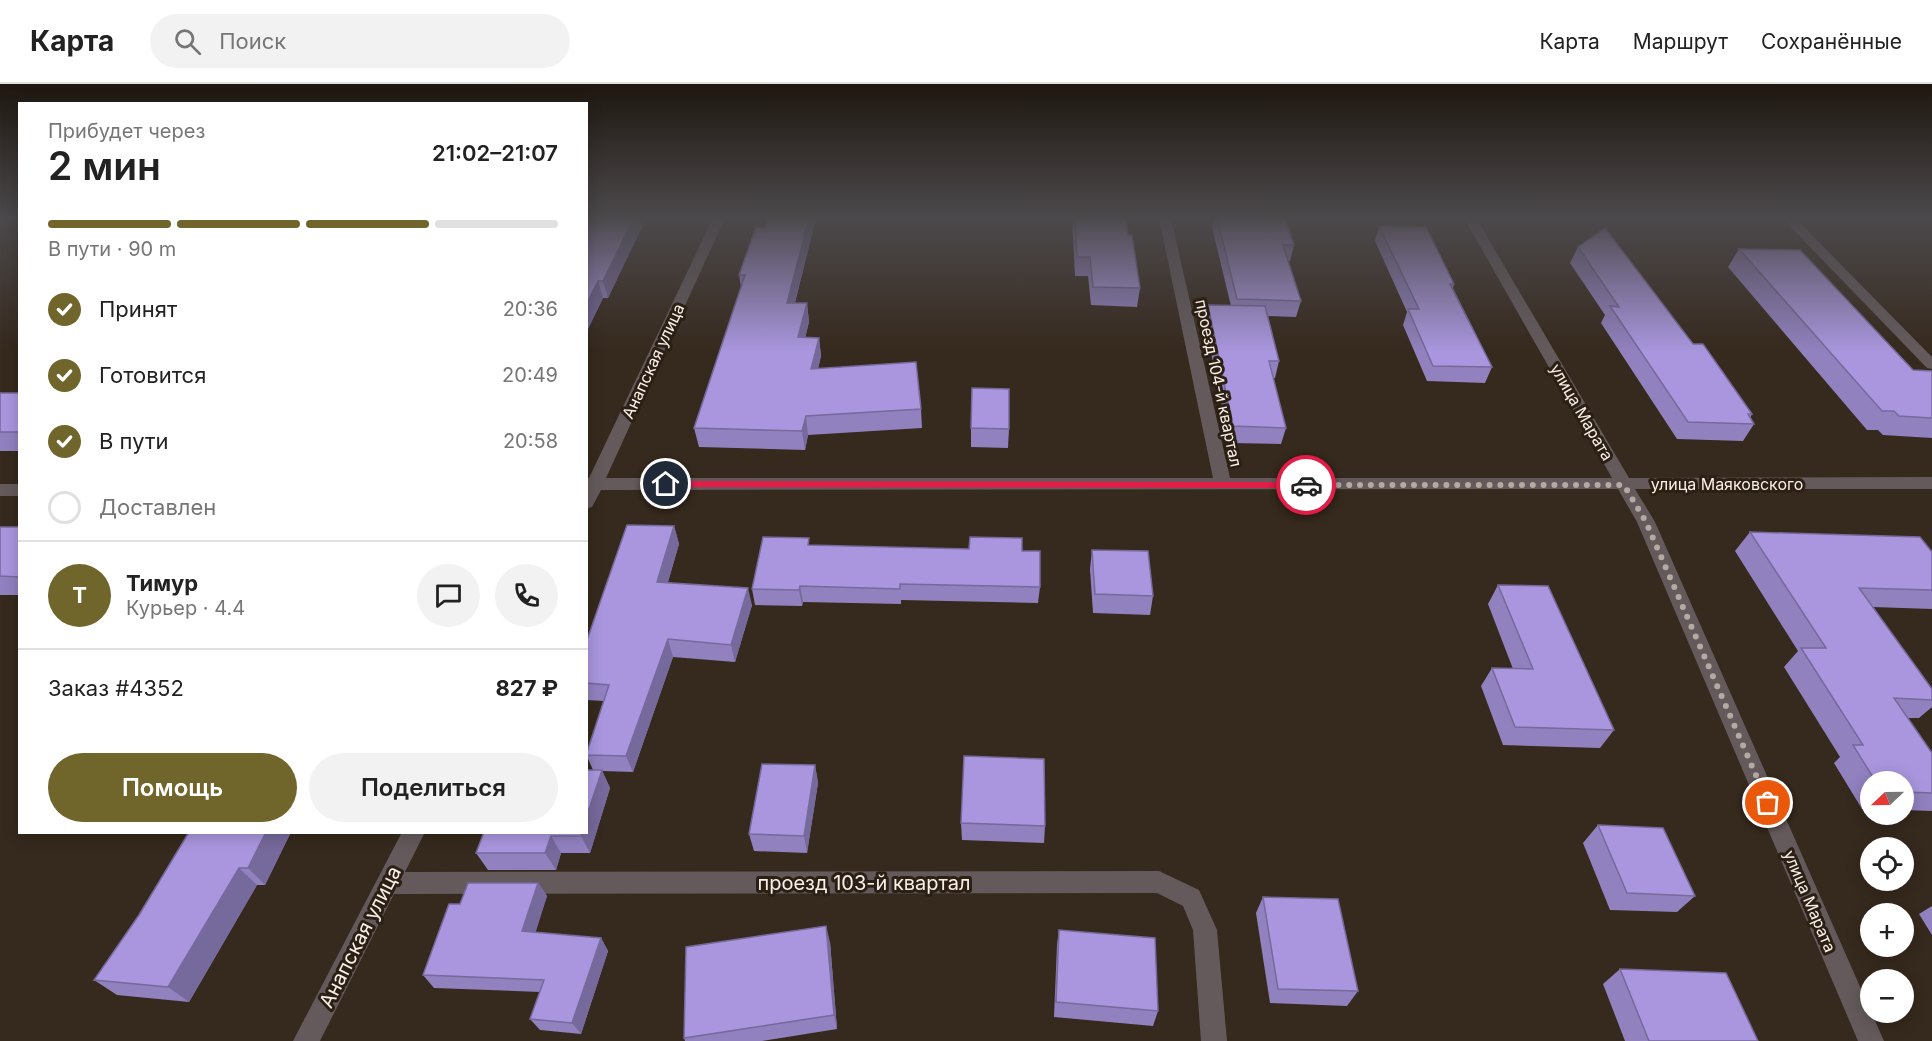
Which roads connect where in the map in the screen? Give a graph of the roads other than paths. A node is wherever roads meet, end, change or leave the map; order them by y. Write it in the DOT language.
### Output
graph roads {
  1 [pos="698,263"];
  2 [pos="1175,263"];
  3 [pos="1496,263"];
  4 [pos="1832,263"];
  5 [pos="1932,365"];
  6 [pos="1932,483"];
  7 [pos="591,484"];
  8 [pos="1223,485"];
  9 [pos="1624,485"];
  10 [pos="0,490"];
  11 [pos="18,490"];
  12 [pos="413,834"];
  13 [pos="388,883"];
  14 [pos="306,1041"];
  15 [pos="1214,1041"];
  16 [pos="1871,1041"];
  1 -- 7 [label="street, Анапская улица"];
  2 -- 8 [label="street, проезд 104-й квартал"];
  3 -- 9 [label="street, улица Марата"];
  4 -- 5 [label="street"];
  6 -- 9 [label="street, улица Маяковского"];
  7 -- 8 [label="street, улица Маяковского"];
  8 -- 9 [label="street, улица Маяковского"];
  9 -- 16 [label="street, улица Марата"];
  10 -- 11 [label="street"];
  12 -- 13 [label="street, Анапская улица"];
  13 -- 14 [label="street, Анапская улица"];
  13 -- 15 [label="street, проезд 103-й квартал"];
}
